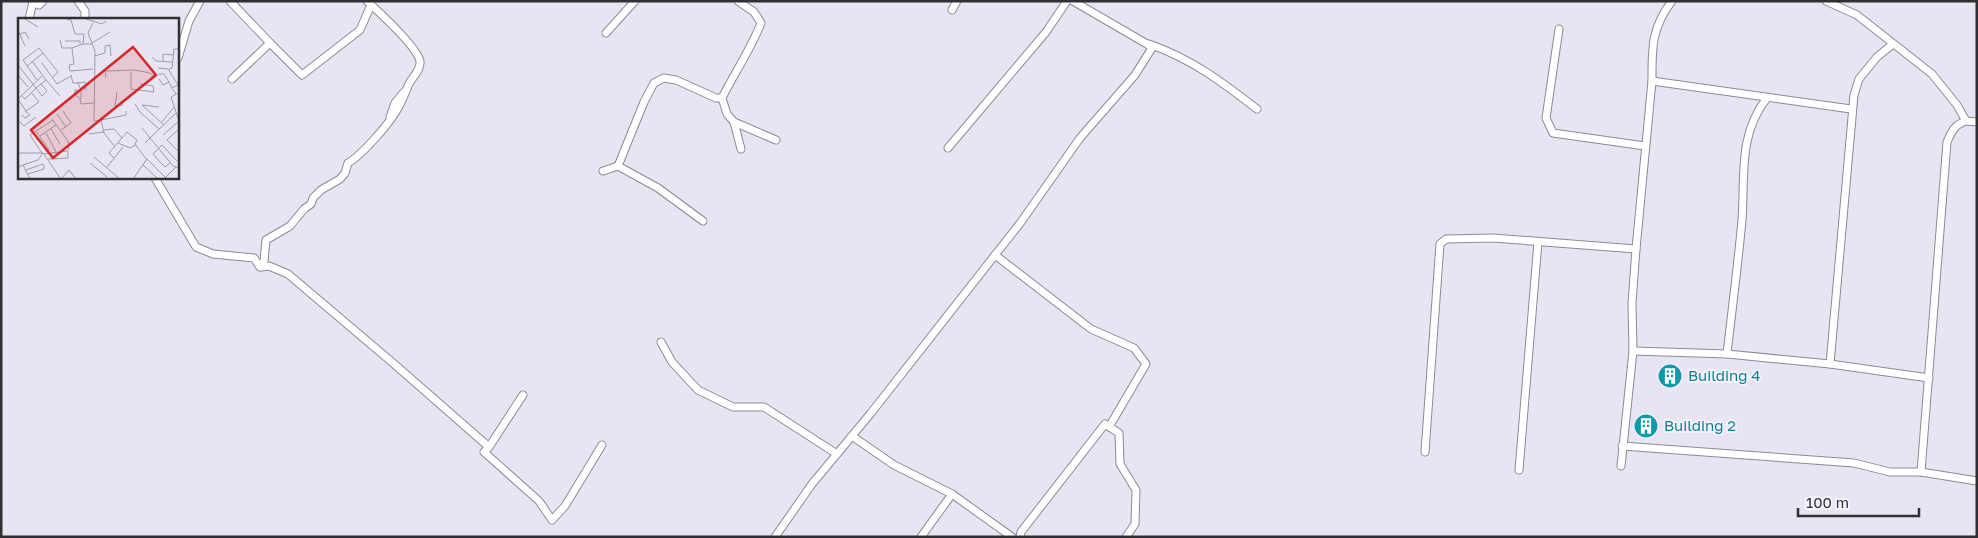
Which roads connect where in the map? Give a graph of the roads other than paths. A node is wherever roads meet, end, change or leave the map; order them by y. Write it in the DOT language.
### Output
graph roads {
  1 [pos="44,1"];
  2 [pos="78,1"];
  3 [pos="200,1"];
  4 [pos="230,1"];
  5 [pos="635,1"];
  6 [pos="738,1"];
  7 [pos="957,1"];
  8 [pos="1067,1"];
  9 [pos="1073,1"];
  10 [pos="1672,1"];
  11 [pos="1826,1"];
  12 [pos="369,3"];
  13 [pos="952,10"];
  14 [pos="85,16"];
  15 [pos="29,18"];
  16 [pos="1559,29"];
  17 [pos="606,33"];
  18 [pos="270,44"];
  19 [pos="1147,44"];
  20 [pos="1893,44"];
  21 [pos="179,55"];
  22 [pos="232,79"];
  23 [pos="1652,81"];
  24 [pos="722,98"];
  25 [pos="1767,98"];
  26 [pos="1257,109"];
  27 [pos="1852,109"];
  28 [pos="1966,120"];
  29 [pos="734,122"];
  30 [pos="1977,122"];
  31 [pos="776,140"];
  32 [pos="1645,146"];
  33 [pos="948,148"];
  34 [pos="742,149"];
  35 [pos="618,166"];
  36 [pos="603,171"];
  37 [pos="156,179"];
  38 [pos="703,221"];
  39 [pos="1538,242"];
  40 [pos="1636,249"];
  41 [pos="995,255"];
  42 [pos="260,267"];
  43 [pos="661,342"];
  44 [pos="1633,351"];
  45 [pos="1727,354"];
  46 [pos="1830,364"];
  47 [pos="1929,378"];
  48 [pos="524,395"];
  49 [pos="1109,426"];
  50 [pos="852,436"];
  51 [pos="602,445"];
  52 [pos="1622,446"];
  53 [pos="488,447"];
  54 [pos="1425,452"];
  55 [pos="837,454"];
  56 [pos="1621,466"];
  57 [pos="1519,470"];
  58 [pos="1921,472"];
  59 [pos="1977,481"];
  60 [pos="952,494"];
  61 [pos="775,537"];
  62 [pos="921,537"];
  63 [pos="1012,537"];
  64 [pos="1020,537"];
  65 [pos="1126,537"];
  1 -- 15 [label="street"];
  2 -- 14 [label="street"];
  3 -- 21 [label="street"];
  4 -- 18 [label="street"];
  5 -- 17 [label="street"];
  6 -- 24 [label="street"];
  7 -- 13 [label="street"];
  8 -- 33 [label="street"];
  9 -- 19 [label="street"];
  10 -- 23 [label="street"];
  11 -- 20 [label="street"];
  12 -- 18 [label="street"];
  12 -- 42 [label="street"];
  16 -- 32 [label="street"];
  18 -- 22 [label="street"];
  19 -- 26 [label="street"];
  19 -- 41 [label="street"];
  20 -- 27 [label="street"];
  20 -- 28 [label="street"];
  23 -- 25 [label="street"];
  23 -- 32 [label="street"];
  24 -- 29 [label="street"];
  24 -- 35 [label="street"];
  25 -- 27 [label="street"];
  25 -- 45 [label="street"];
  27 -- 46 [label="street"];
  28 -- 30 [label="street"];
  28 -- 47 [label="street"];
  29 -- 31 [label="street"];
  29 -- 34 [label="street"];
  32 -- 40 [label="street"];
  35 -- 36 [label="street"];
  35 -- 38 [label="street"];
  37 -- 42 [label="street"];
  39 -- 40 [label="street"];
  39 -- 54 [label="street"];
  39 -- 57 [label="street"];
  40 -- 44 [label="street"];
  41 -- 49 [label="street"];
  41 -- 50 [label="street"];
  42 -- 53 [label="street"];
  43 -- 55 [label="street"];
  44 -- 45 [label="street"];
  44 -- 52 [label="street"];
  45 -- 46 [label="street"];
  46 -- 47 [label="street"];
  47 -- 58 [label="street"];
  48 -- 53 [label="street"];
  49 -- 64 [label="street"];
  49 -- 65 [label="street"];
  50 -- 55 [label="street"];
  50 -- 60 [label="street"];
  51 -- 53 [label="street"];
  52 -- 56 [label="street"];
  52 -- 58 [label="street"];
  55 -- 61 [label="street"];
  58 -- 59 [label="street"];
  60 -- 62 [label="street"];
  60 -- 63 [label="street"];
}
